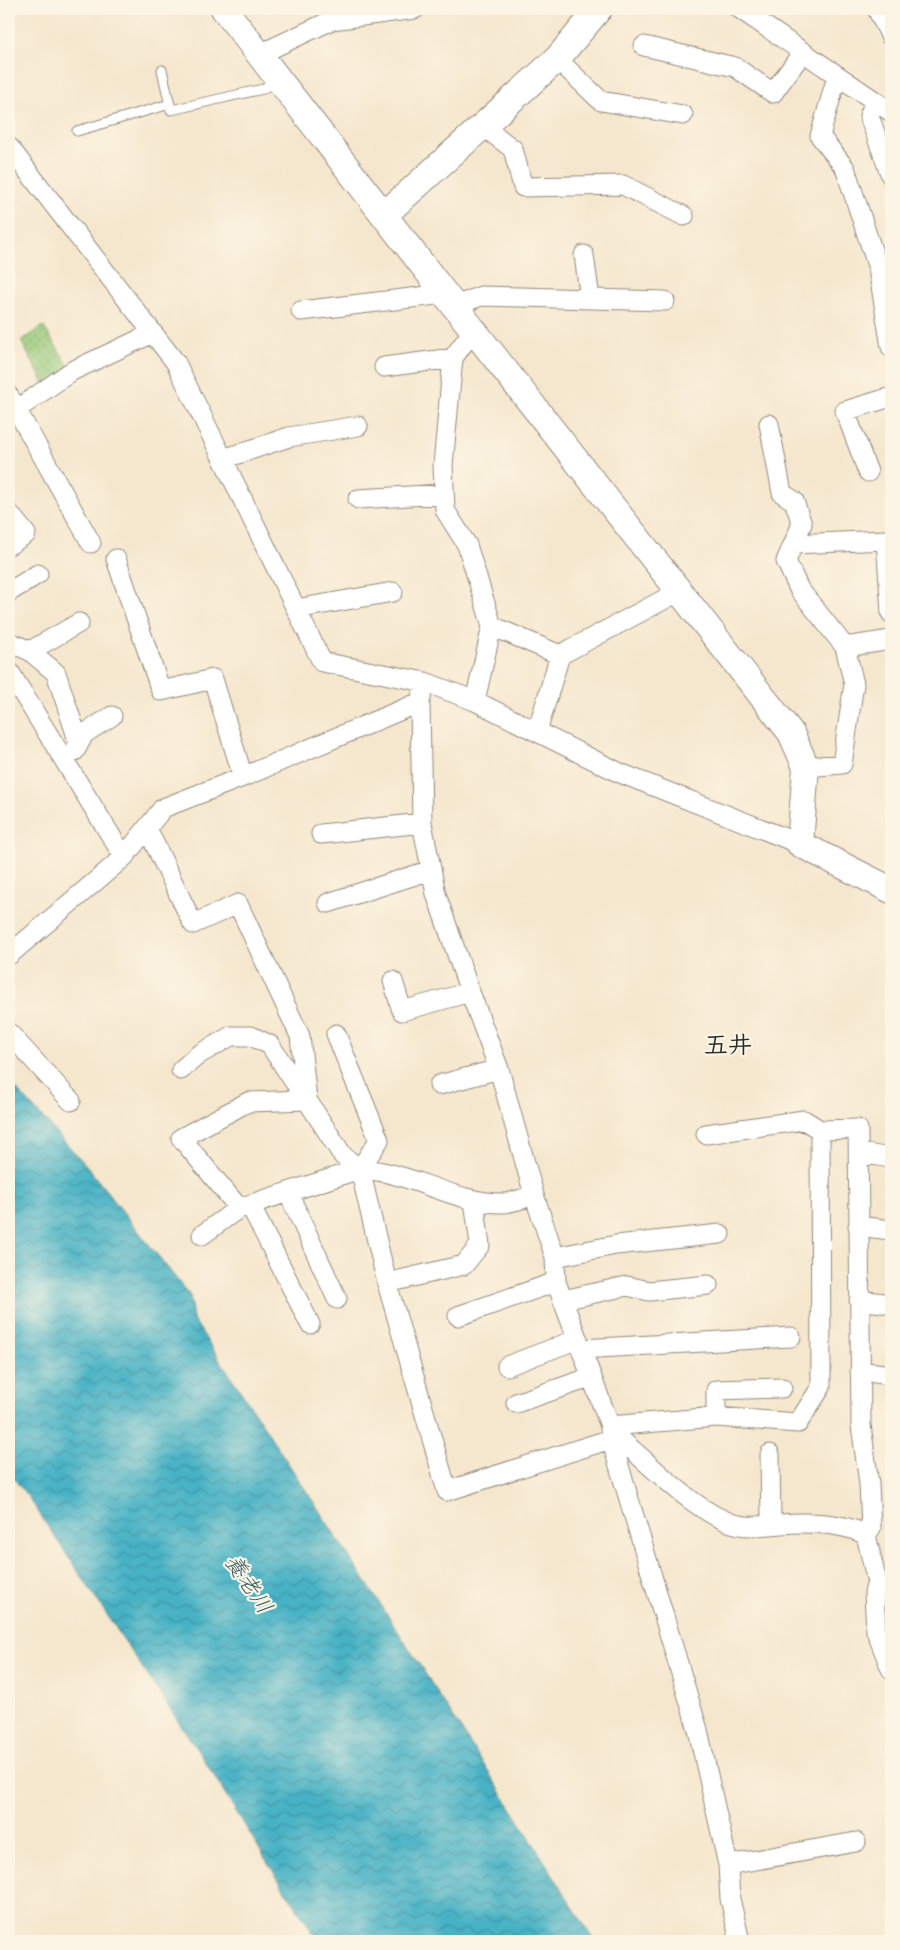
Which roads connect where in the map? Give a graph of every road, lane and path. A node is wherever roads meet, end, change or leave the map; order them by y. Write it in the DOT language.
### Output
graph roads {
  1 [pos="224,9"];
  2 [pos="415,9"];
  3 [pos="599,9"];
  4 [pos="740,9"];
  5 [pos="877,9"];
  6 [pos="332,14"];
  7 [pos="891,37"];
  8 [pos="644,46"];
  9 [pos="803,52"];
  10 [pos="260,54"];
  11 [pos="556,59"];
  12 [pos="162,70"];
  13 [pos="837,76"];
  14 [pos="278,79"];
  15 [pos="875,102"];
  16 [pos="170,104"];
  17 [pos="891,112"];
  18 [pos="683,116"];
  19 [pos="484,127"];
  20 [pos="77,131"];
  21 [pos="9,147"];
  22 [pos="891,176"];
  23 [pos="384,215"];
  24 [pos="684,216"];
  25 [pos="584,255"];
  26 [pos="590,299"];
  27 [pos="450,300"];
  28 [pos="665,301"];
  29 [pos="301,311"];
  30 [pos="474,329"];
  31 [pos="153,333"];
  32 [pos="891,347"];
  33 [pos="453,358"];
  34 [pos="384,367"];
  35 [pos="891,398"];
  36 [pos="13,403"];
  37 [pos="770,424"];
  38 [pos="358,426"];
  39 [pos="223,459"];
  40 [pos="868,472"];
  41 [pos="444,494"];
  42 [pos="358,499"];
  43 [pos="9,513"];
  44 [pos="91,543"];
  45 [pos="794,544"];
  46 [pos="9,545"];
  47 [pos="116,559"];
  48 [pos="38,574"];
  49 [pos="680,591"];
  50 [pos="9,592"];
  51 [pos="393,592"];
  52 [pos="296,609"];
  53 [pos="891,613"];
  54 [pos="79,623"];
  55 [pos="492,626"];
  56 [pos="891,640"];
  57 [pos="9,642"];
  58 [pos="845,647"];
  59 [pos="30,651"];
  60 [pos="560,655"];
  61 [pos="9,671"];
  62 [pos="426,682"];
  63 [pos="475,701"];
  64 [pos="420,702"];
  65 [pos="112,716"];
  66 [pos="537,732"];
  67 [pos="79,743"];
  68 [pos="67,766"];
  69 [pos="806,767"];
  70 [pos="243,777"];
  71 [pos="422,823"];
  72 [pos="147,828"];
  73 [pos="320,834"];
  74 [pos="800,844"];
  75 [pos="124,857"];
  76 [pos="431,870"];
  77 [pos="891,890"];
  78 [pos="328,903"];
  79 [pos="9,955"];
  80 [pos="393,981"];
  81 [pos="470,992"];
  82 [pos="9,1034"];
  83 [pos="336,1034"];
  84 [pos="499,1069"];
  85 [pos="181,1070"];
  86 [pos="439,1085"];
  87 [pos="306,1100"];
  88 [pos="71,1101"];
  89 [pos="820,1130"];
  90 [pos="706,1134"];
  91 [pos="859,1154"];
  92 [pos="891,1158"];
  93 [pos="360,1169"];
  94 [pos="288,1192"];
  95 [pos="534,1195"];
  96 [pos="474,1200"];
  97 [pos="245,1206"];
  98 [pos="858,1226"];
  99 [pos="891,1230"];
  100 [pos="202,1234"];
  101 [pos="720,1234"];
  102 [pos="554,1257"];
  103 [pos="556,1282"];
  104 [pos="386,1283"];
  105 [pos="708,1285"];
  106 [pos="337,1298"];
  107 [pos="563,1300"];
  108 [pos="859,1300"];
  109 [pos="891,1304"];
  110 [pos="458,1316"];
  111 [pos="310,1324"];
  112 [pos="790,1338"];
  113 [pos="580,1344"];
  114 [pos="507,1366"];
  115 [pos="860,1371"];
  116 [pos="891,1375"];
  117 [pos="592,1377"];
  118 [pos="782,1388"];
  119 [pos="516,1403"];
  120 [pos="716,1417"];
  121 [pos="611,1433"];
  122 [pos="770,1454"];
  123 [pos="771,1525"];
  124 [pos="866,1535"];
  125 [pos="884,1581"];
  126 [pos="891,1669"];
  127 [pos="856,1842"];
  128 [pos="728,1865"];
  129 [pos="740,1941"];
  1 -- 10 [label="street"];
  2 -- 6 [label="street"];
  3 -- 11 [label="street"];
  4 -- 9 [label="street"];
  5 -- 7 [label="street"];
  6 -- 10 [label="street"];
  8 -- 9 [label="street"];
  9 -- 13 [label="street"];
  10 -- 14 [label="street"];
  11 -- 18 [label="street"];
  11 -- 19 [label="street"];
  12 -- 16 [label="lane"];
  13 -- 15 [label="street"];
  13 -- 32 [label="street"];
  14 -- 16 [label="lane"];
  14 -- 23 [label="street"];
  15 -- 17 [label="street"];
  15 -- 22 [label="street"];
  16 -- 20 [label="lane"];
  19 -- 23 [label="street"];
  19 -- 24 [label="street"];
  21 -- 31 [label="street"];
  23 -- 27 [label="street"];
  25 -- 26 [label="street"];
  26 -- 27 [label="street"];
  26 -- 28 [label="street"];
  27 -- 29 [label="street"];
  27 -- 30 [label="street"];
  30 -- 33 [label="street"];
  30 -- 49 [label="street"];
  31 -- 36 [label="street"];
  31 -- 39 [label="street"];
  33 -- 34 [label="street"];
  33 -- 41 [label="street"];
  35 -- 40 [label="street"];
  36 -- 44 [label="street"];
  37 -- 45 [label="street"];
  38 -- 39 [label="street"];
  39 -- 52 [label="street"];
  41 -- 42 [label="street"];
  41 -- 55 [label="street"];
  43 -- 46 [label="street"];
  45 -- 53 [label="street"];
  45 -- 58 [label="street"];
  47 -- 70 [label="street"];
  48 -- 50 [label="street"];
  49 -- 60 [label="street"];
  49 -- 69 [label="street"];
  51 -- 52 [label="street"];
  52 -- 62 [label="street"];
  54 -- 59 [label="street"];
  55 -- 60 [label="street"];
  55 -- 63 [label="street"];
  56 -- 58 [label="street"];
  57 -- 59 [label="street"];
  58 -- 69 [label="street"];
  59 -- 67 [label="street"];
  60 -- 66 [label="street"];
  61 -- 68 [label="street"];
  62 -- 63 [label="street"];
  62 -- 64 [label="street"];
  63 -- 66 [label="street"];
  64 -- 70 [label="street"];
  64 -- 71 [label="street"];
  65 -- 67 [label="street"];
  66 -- 74 [label="street"];
  67 -- 68 [label="street"];
  68 -- 75 [label="street"];
  69 -- 74 [label="street"];
  70 -- 72 [label="street"];
  71 -- 73 [label="street"];
  71 -- 76 [label="street"];
  72 -- 75 [label="street"];
  72 -- 87 [label="street"];
  74 -- 77 [label="street"];
  75 -- 79 [label="street"];
  76 -- 78 [label="street"];
  76 -- 81 [label="street"];
  80 -- 81 [label="street"];
  81 -- 84 [label="street"];
  82 -- 88 [label="street"];
  83 -- 93 [label="street"];
  84 -- 86 [label="street"];
  84 -- 95 [label="street"];
  85 -- 87 [label="street"];
  87 -- 93 [label="street"];
  87 -- 97 [label="street"];
  89 -- 90 [label="street"];
  89 -- 91 [label="street"];
  89 -- 120 [label="street"];
  91 -- 92 [label="street"];
  91 -- 98 [label="street"];
  93 -- 94 [label="street"];
  93 -- 96 [label="street"];
  93 -- 104 [label="street"];
  94 -- 97 [label="street"];
  94 -- 106 [label="street"];
  95 -- 96 [label="street"];
  95 -- 102 [label="street"];
  96 -- 104 [label="street"];
  97 -- 100 [label="street"];
  97 -- 111 [label="street"];
  98 -- 99 [label="street"];
  98 -- 108 [label="street"];
  101 -- 102 [label="street"];
  102 -- 103 [label="street"];
  103 -- 107 [label="street"];
  103 -- 110 [label="street"];
  104 -- 121 [label="street"];
  105 -- 107 [label="street"];
  107 -- 113 [label="street"];
  108 -- 109 [label="street"];
  108 -- 115 [label="street"];
  112 -- 113 [label="street"];
  113 -- 114 [label="street"];
  113 -- 117 [label="street"];
  115 -- 116 [label="street"];
  115 -- 124 [label="street"];
  117 -- 119 [label="street"];
  117 -- 121 [label="street"];
  118 -- 120 [label="street"];
  120 -- 121 [label="street"];
  121 -- 123 [label="street"];
  121 -- 128 [label="street"];
  122 -- 123 [label="street"];
  123 -- 124 [label="street"];
  124 -- 125 [label="street"];
  125 -- 126 [label="street"];
  127 -- 128 [label="street"];
  128 -- 129 [label="street"];
}
